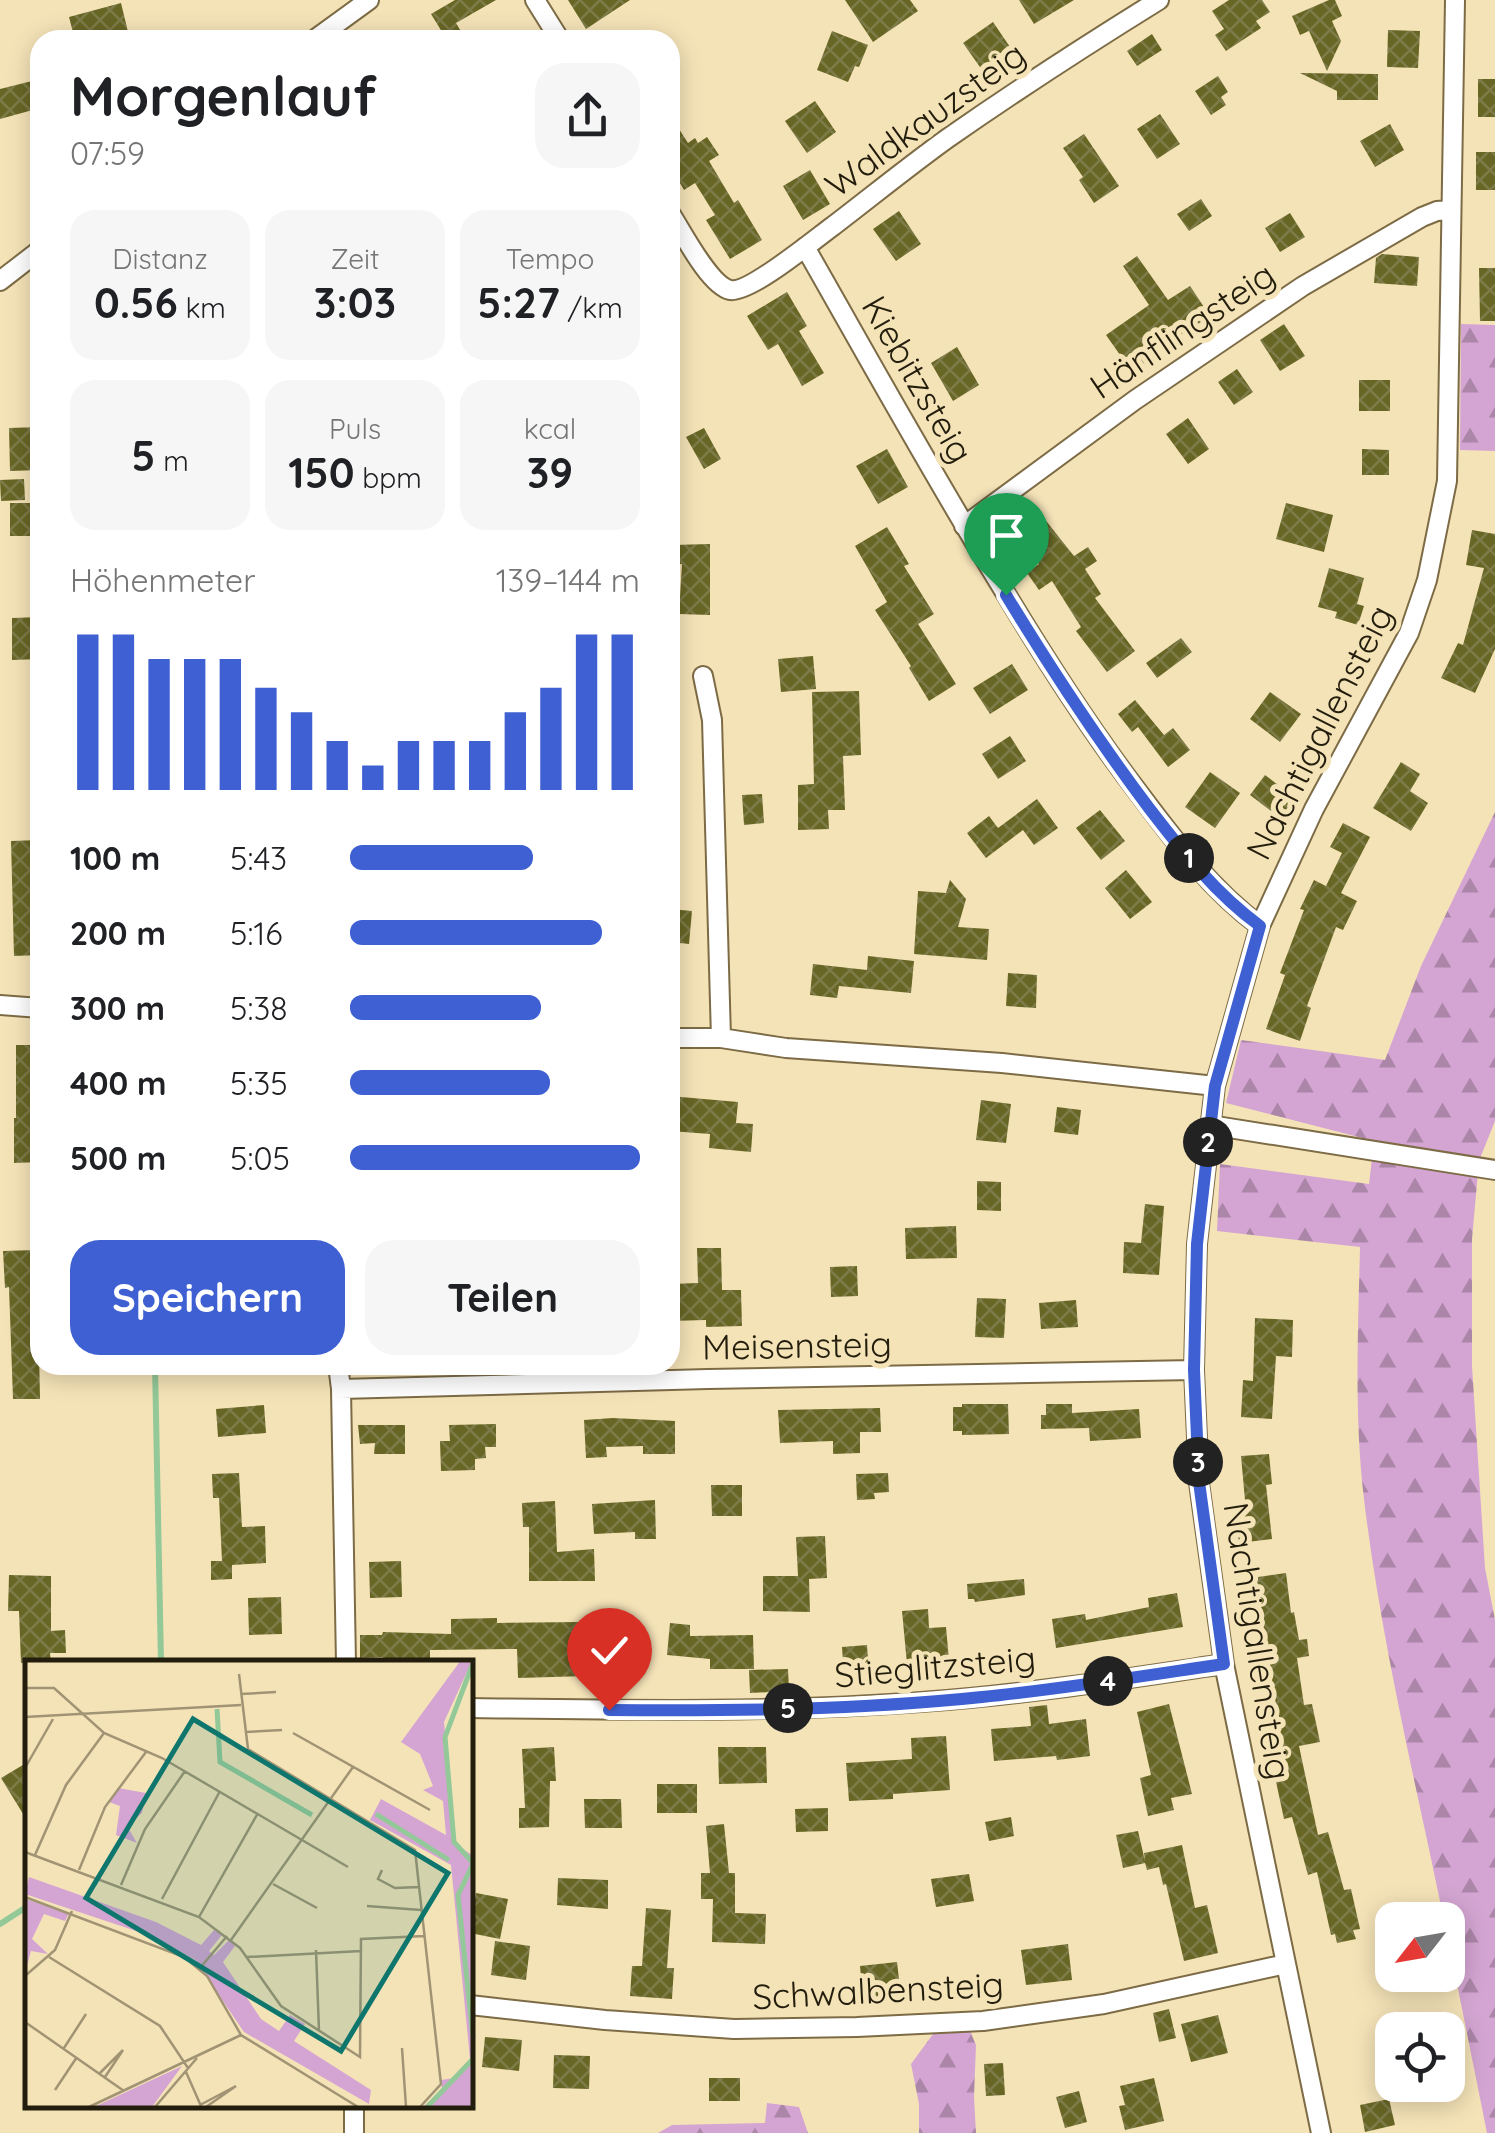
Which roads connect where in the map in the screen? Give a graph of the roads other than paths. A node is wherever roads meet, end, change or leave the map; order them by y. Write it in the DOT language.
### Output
graph roads {
  1 [pos="368,0"];
  2 [pos="535,0"];
  3 [pos="1159,0"];
  4 [pos="1455,0"];
  5 [pos="333,30"];
  6 [pos="554,30"];
  7 [pos="1450,210"];
  8 [pos="680,228"];
  9 [pos="805,247"];
  10 [pos="30,258"];
  11 [pos="0,282"];
  12 [pos="964,526"];
  13 [pos="702,676"];
  14 [pos="1260,926"];
  15 [pos="0,1005"];
  16 [pos="30,1007"];
  17 [pos="680,1038"];
  18 [pos="721,1038"];
  19 [pos="1215,1086"];
  20 [pos="1210,1126"];
  21 [pos="1495,1170"];
  22 [pos="1194,1370"];
  23 [pos="339,1375"];
  24 [pos="340,1389"];
  25 [pos="346,1660"];
  26 [pos="1224,1664"];
  27 [pos="472,1708"];
  28 [pos="1286,1964"];
  29 [pos="472,2005"];
  30 [pos="1321,2133"];
  1 -- 5 [label="street"];
  2 -- 6 [label="street"];
  3 -- 9 [label="street, Waldkauzsteig"];
  4 -- 7 [label="street, Nachtigallensteig"];
  7 -- 12 [label="street, Hänflingsteig"];
  7 -- 14 [label="street, Nachtigallensteig"];
  8 -- 9 [label="street, Waldkauzsteig"];
  9 -- 12 [label="street, Kiebitzsteig"];
  10 -- 11 [label="street"];
  12 -- 14 [label="street, Kiebitzsteig"];
  13 -- 18 [label="street"];
  14 -- 19 [label="street, Nachtigallensteig"];
  15 -- 16 [label="street"];
  17 -- 18 [label="street"];
  18 -- 19 [label="street"];
  19 -- 20 [label="street, Nachtigallensteig"];
  20 -- 21 [label="street"];
  20 -- 22 [label="street, Nachtigallensteig"];
  22 -- 24 [label="street, Meisensteig"];
  22 -- 26 [label="street, Nachtigallensteig"];
  23 -- 24 [label="street"];
  24 -- 25 [label="street"];
  26 -- 27 [label="street, Stieglitzsteig"];
  26 -- 28 [label="street, Nachtigallensteig"];
  28 -- 29 [label="street, Schwalbensteig"];
  28 -- 30 [label="street, Nachtigallensteig"];
}
